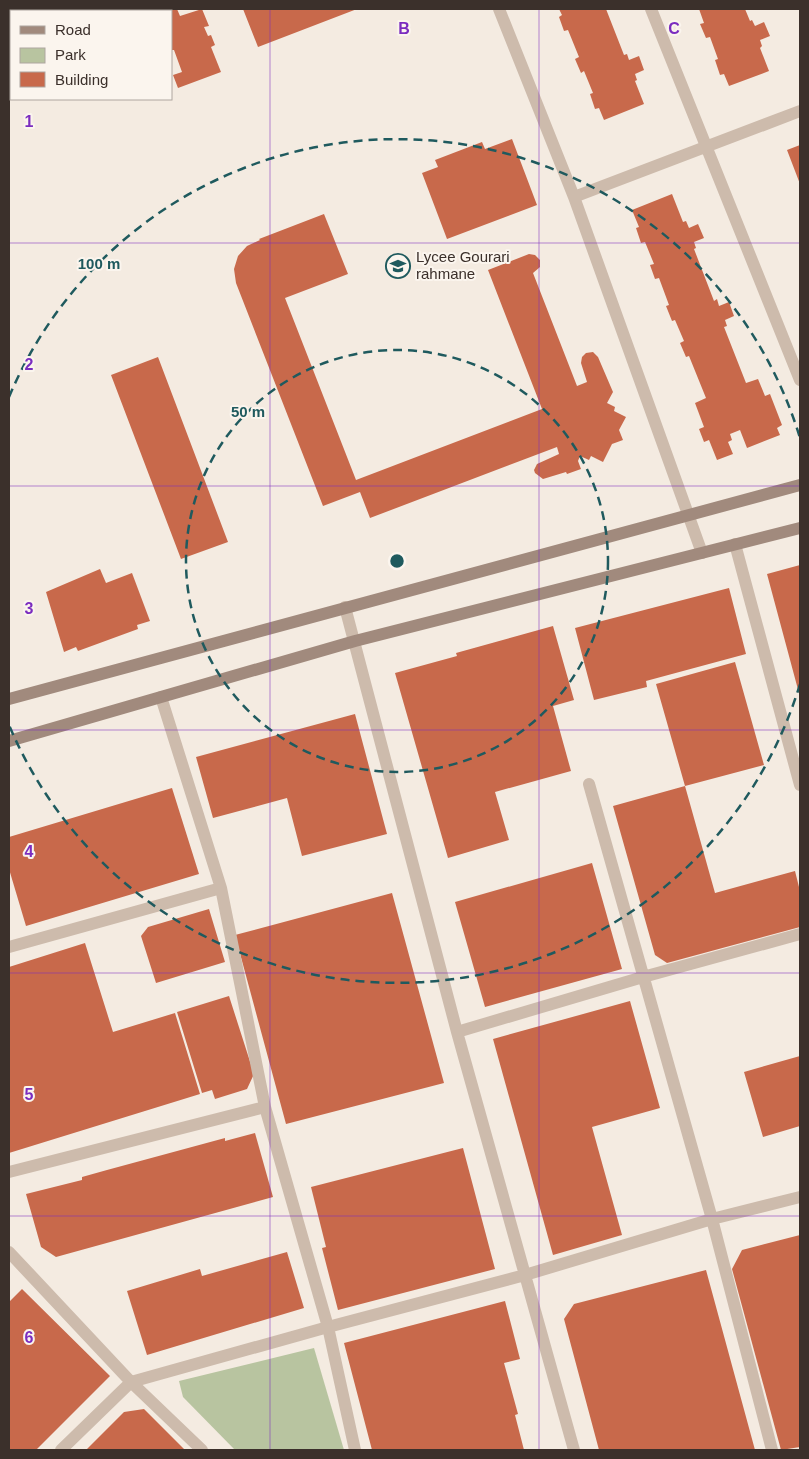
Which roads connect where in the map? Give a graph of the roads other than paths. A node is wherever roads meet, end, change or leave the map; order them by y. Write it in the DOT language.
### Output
graph roads {
  1 [pos="499,9"];
  2 [pos="651,9"];
  3 [pos="800,110"];
  4 [pos="707,146"];
  5 [pos="574,197"];
  6 [pos="800,380"];
  7 [pos="800,485"];
  8 [pos="688,516"];
  9 [pos="800,528"];
  10 [pos="736,544"];
  11 [pos="702,553"];
  12 [pos="345,607"];
  13 [pos="355,641"];
  14 [pos="161,697"];
  15 [pos="9,699"];
  16 [pos="9,742"];
  17 [pos="589,784"];
  18 [pos="800,785"];
  19 [pos="221,888"];
  20 [pos="800,934"];
  21 [pos="9,947"];
  22 [pos="643,977"];
  23 [pos="457,1032"];
  24 [pos="265,1107"];
  25 [pos="9,1172"];
  26 [pos="800,1197"];
  27 [pos="712,1219"];
  28 [pos="9,1252"];
  29 [pos="525,1275"];
  30 [pos="328,1327"];
  31 [pos="131,1382"];
  32 [pos="61,1450"];
  33 [pos="202,1450"];
  34 [pos="355,1450"];
  35 [pos="574,1450"];
  36 [pos="772,1450"];
  1 -- 5 [label="street"];
  2 -- 4 [label="street"];
  3 -- 4 [label="street"];
  4 -- 5 [label="street"];
  4 -- 6 [label="street"];
  5 -- 8 [label="street"];
  7 -- 8 [label="main road"];
  8 -- 11 [label="street"];
  8 -- 12 [label="main road"];
  9 -- 10 [label="main road"];
  10 -- 11 [label="main road"];
  10 -- 18 [label="street"];
  11 -- 13 [label="main road"];
  12 -- 13 [label="street"];
  12 -- 15 [label="main road"];
  13 -- 14 [label="main road"];
  13 -- 23 [label="street"];
  14 -- 16 [label="main road"];
  14 -- 19 [label="street"];
  17 -- 22 [label="street"];
  19 -- 21 [label="street"];
  19 -- 24 [label="street"];
  20 -- 22 [label="street"];
  22 -- 23 [label="street"];
  22 -- 27 [label="street"];
  23 -- 29 [label="street"];
  24 -- 25 [label="street"];
  24 -- 30 [label="street"];
  26 -- 27 [label="street"];
  27 -- 29 [label="street"];
  27 -- 36 [label="street"];
  28 -- 31 [label="street"];
  29 -- 30 [label="street"];
  29 -- 35 [label="street"];
  30 -- 31 [label="street"];
  30 -- 34 [label="street"];
  31 -- 32 [label="street"];
  31 -- 33 [label="street"];
}
